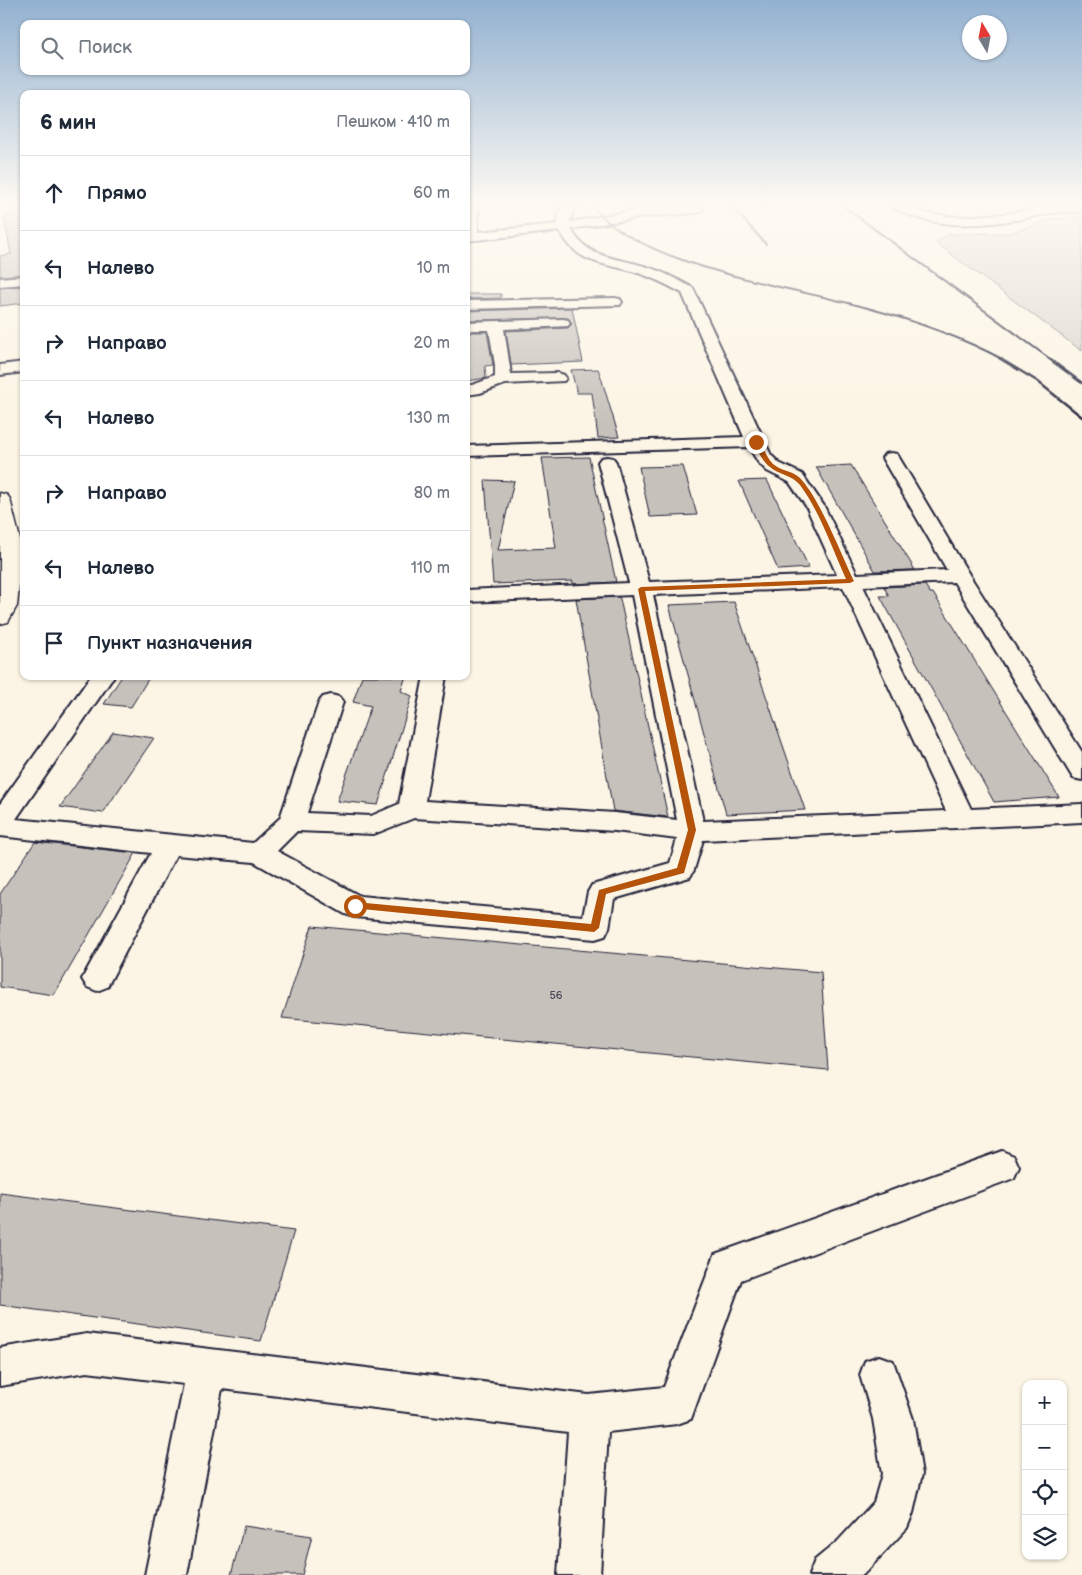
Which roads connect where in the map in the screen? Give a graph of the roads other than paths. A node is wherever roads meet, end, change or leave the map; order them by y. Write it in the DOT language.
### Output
graph roads {
  1 [pos="660,278"];
  2 [pos="20,280"];
  3 [pos="0,282"];
  4 [pos="615,302"];
  5 [pos="470,305"];
  6 [pos="563,322"];
  7 [pos="496,325"];
  8 [pos="470,326"];
  9 [pos="20,368"];
  10 [pos="0,370"];
  11 [pos="558,378"];
  12 [pos="503,379"];
  13 [pos="470,390"];
  14 [pos="756,442"];
  15 [pos="470,451"];
  16 [pos="891,458"];
  17 [pos="607,462"];
  18 [pos="0,500"];
  19 [pos="18,549"];
  20 [pos="960,576"];
  21 [pos="850,581"];
  22 [pos="641,589"];
  23 [pos="470,596"];
  24 [pos="2,610"];
  25 [pos="100,680"];
  26 [pos="434,680"];
  27 [pos="331,702"];
  28 [pos="1082,772"];
  29 [pos="410,809"];
  30 [pos="1082,813"];
  31 [pos="963,819"];
  32 [pos="292,822"];
  33 [pos="0,823"];
  34 [pos="0,827"];
  35 [pos="692,830"];
  36 [pos="168,846"];
  37 [pos="258,853"];
  38 [pos="97,979"];
  39 [pos="1002,1167"];
  40 [pos="207,1367"];
  41 [pos="0,1368"];
  42 [pos="879,1375"];
  43 [pos="589,1415"];
  44 [pos="166,1575"];
  45 [pos="579,1575"];
  46 [pos="830,1575"];
  1 -- 14 [label="street"];
  2 -- 3 [label="street"];
  4 -- 5 [label="street"];
  6 -- 7 [label="street"];
  7 -- 8 [label="street"];
  7 -- 12 [label="street"];
  9 -- 10 [label="street"];
  11 -- 12 [label="street"];
  12 -- 13 [label="street"];
  14 -- 15 [label="street"];
  14 -- 21 [label="street"];
  16 -- 20 [label="street"];
  17 -- 22 [label="street"];
  18 -- 19 [label="main road"];
  19 -- 24 [label="main road"];
  20 -- 21 [label="street"];
  20 -- 28 [label="street"];
  21 -- 22 [label="street"];
  21 -- 31 [label="street"];
  22 -- 23 [label="street"];
  22 -- 35 [label="street"];
  25 -- 33 [label="street"];
  26 -- 29 [label="street"];
  27 -- 32 [label="street"];
  29 -- 32 [label="street"];
  29 -- 35 [label="street"];
  30 -- 31 [label="street"];
  31 -- 35 [label="street"];
  32 -- 37 [label="street"];
  34 -- 36 [label="street"];
  35 -- 37 [label="street"];
  36 -- 37 [label="street"];
  36 -- 38 [label="street"];
  39 -- 43 [label="street"];
  40 -- 41 [label="street"];
  40 -- 43 [label="street"];
  40 -- 44 [label="street"];
  42 -- 46 [label="street"];
  43 -- 45 [label="street"];
}
